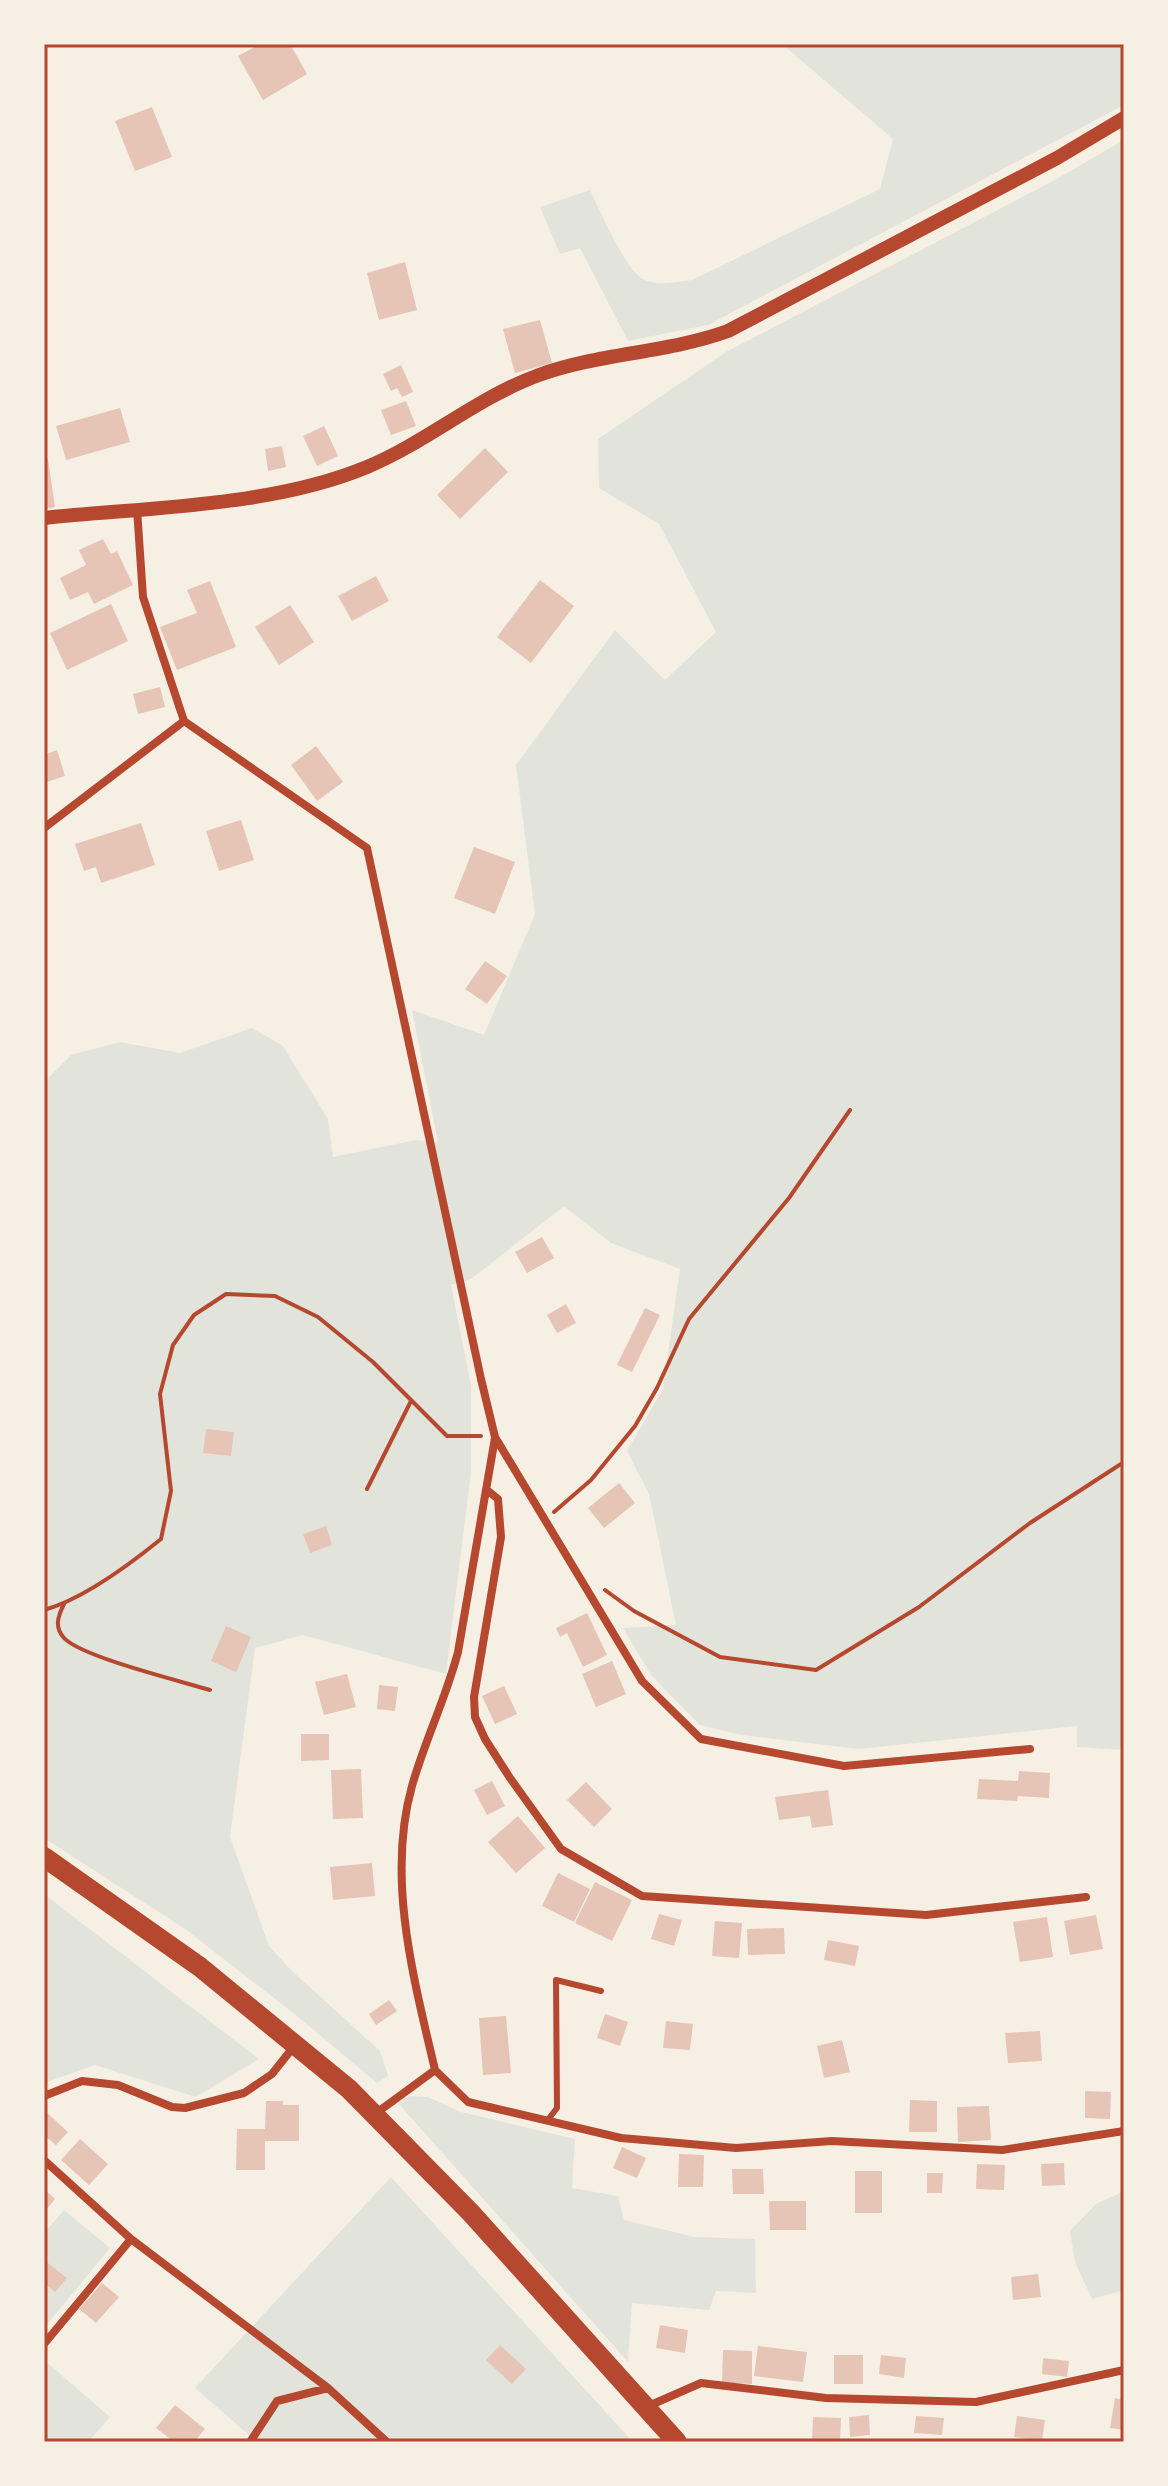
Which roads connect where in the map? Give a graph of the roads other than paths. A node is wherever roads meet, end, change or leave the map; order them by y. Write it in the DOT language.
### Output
graph roads {
  1 [pos="1124,118"];
  2 [pos="137,508"];
  3 [pos="44,518"];
  4 [pos="184,721"];
  5 [pos="44,828"];
  6 [pos="495,1437"];
  7 [pos="487,1490"];
  8 [pos="1030,1749"];
  9 [pos="44,1857"];
  10 [pos="1086,1897"];
  11 [pos="601,1991"];
  12 [pos="295,2044"];
  13 [pos="435,2070"];
  14 [pos="44,2096"];
  15 [pos="375,2114"];
  16 [pos="547,2121"];
  17 [pos="1124,2131"];
  18 [pos="44,2160"];
  19 [pos="131,2239"];
  20 [pos="44,2344"];
  21 [pos="1124,2370"];
  22 [pos="328,2388"];
  23 [pos="645,2407"];
  24 [pos="250,2442"];
  25 [pos="387,2442"];
  26 [pos="677,2442"];
  1 -- 2 [label="street"];
  2 -- 3 [label="street"];
  2 -- 4 [label="street"];
  4 -- 5 [label="street"];
  4 -- 6 [label="street"];
  6 -- 7 [label="street"];
  6 -- 8 [label="street"];
  7 -- 10 [label="street"];
  7 -- 13 [label="street"];
  9 -- 12 [label="highway"];
  11 -- 16 [label="lane"];
  12 -- 14 [label="street"];
  12 -- 15 [label="highway"];
  13 -- 15 [label="street"];
  13 -- 16 [label="street"];
  15 -- 23 [label="highway"];
  16 -- 17 [label="street"];
  18 -- 19 [label="street"];
  19 -- 20 [label="street"];
  19 -- 22 [label="street"];
  21 -- 23 [label="street"];
  22 -- 24 [label="street"];
  22 -- 25 [label="street"];
  23 -- 26 [label="highway"];
}
